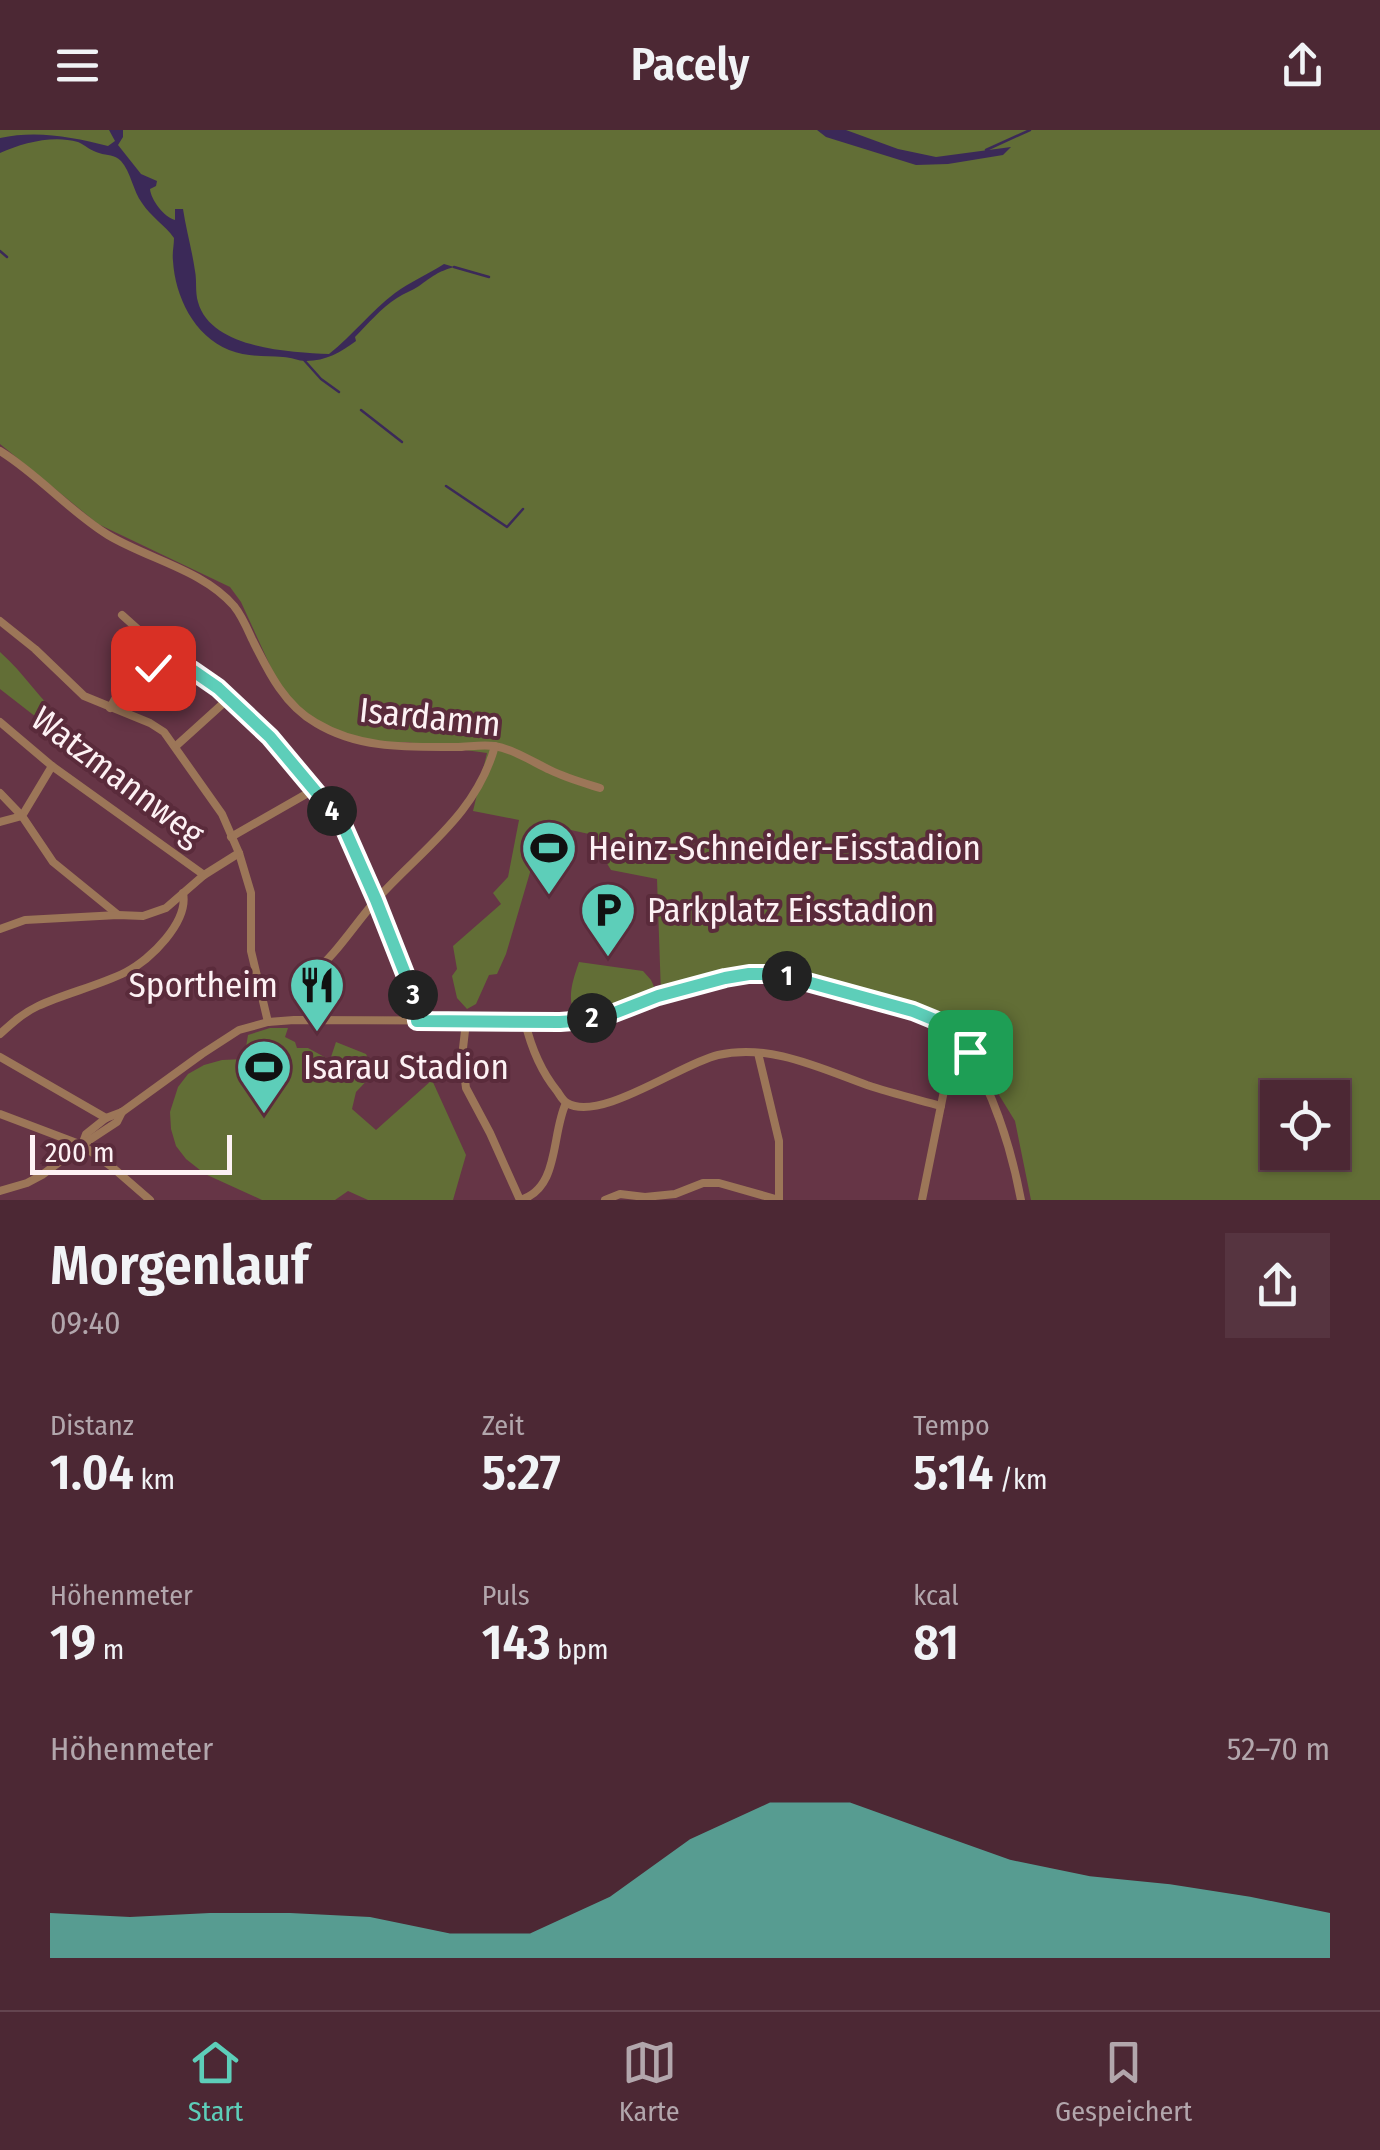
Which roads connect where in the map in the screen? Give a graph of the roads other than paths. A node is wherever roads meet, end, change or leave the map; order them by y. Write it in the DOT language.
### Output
graph roads {
  1 [pos="0,451"];
  2 [pos="122,614"];
  3 [pos="0,621"];
  4 [pos="168,665"];
  5 [pos="228,698"];
  6 [pos="110,708"];
  7 [pos="0,722"];
  8 [pos="176,746"];
  9 [pos="495,746"];
  10 [pos="52,766"];
  11 [pos="315,788"];
  12 [pos="600,788"];
  13 [pos="0,793"];
  14 [pos="22,816"];
  15 [pos="0,822"];
  16 [pos="231,837"];
  17 [pos="238,852"];
  18 [pos="204,875"];
  19 [pos="182,893"];
  20 [pos="376,900"];
  21 [pos="118,915"];
  22 [pos="0,929"];
  23 [pos="310,976"];
  24 [pos="417,1021"];
  25 [pos="268,1022"];
  26 [pos="466,1022"];
  27 [pos="525,1022"];
  28 [pos="0,1034"];
  29 [pos="955,1036"];
  30 [pos="758,1053"];
  31 [pos="0,1057"];
  32 [pos="566,1103"];
  33 [pos="941,1106"];
  34 [pos="122,1112"];
  35 [pos="0,1114"];
  36 [pos="106,1118"];
  37 [pos="82,1144"];
  38 [pos="0,1190"];
  39 [pos="150,1200"];
  40 [pos="520,1200"];
  41 [pos="605,1200"];
  42 [pos="779,1200"];
  43 [pos="922,1200"];
  44 [pos="1021,1200"];
  1 -- 9 [label="street, Isardamm"];
  2 -- 4 [label="street"];
  3 -- 6 [label="street"];
  4 -- 5 [label="street"];
  4 -- 6 [label="street"];
  5 -- 8 [label="street"];
  5 -- 11 [label="street"];
  6 -- 8 [label="street"];
  7 -- 10 [label="street, Watzmannweg"];
  8 -- 16 [label="street"];
  9 -- 12 [label="street, Isardamm"];
  9 -- 20 [label="street"];
  10 -- 14 [label="street"];
  10 -- 18 [label="street, Watzmannweg"];
  11 -- 16 [label="street"];
  11 -- 20 [label="street"];
  13 -- 14 [label="street"];
  14 -- 15 [label="street"];
  14 -- 21 [label="street"];
  16 -- 17 [label="street"];
  17 -- 18 [label="street"];
  17 -- 25 [label="street"];
  18 -- 19 [label="street"];
  19 -- 21 [label="street"];
  19 -- 28 [label="street"];
  20 -- 23 [label="street"];
  20 -- 24 [label="street"];
  21 -- 22 [label="street"];
  24 -- 25 [label="street"];
  24 -- 26 [label="street"];
  25 -- 34 [label="street"];
  26 -- 27 [label="street"];
  26 -- 40 [label="street"];
  27 -- 29 [label="street"];
  27 -- 32 [label="street"];
  29 -- 33 [label="street"];
  29 -- 44 [label="street"];
  30 -- 32 [label="street"];
  30 -- 33 [label="street"];
  30 -- 42 [label="street"];
  31 -- 36 [label="street"];
  32 -- 40 [label="street"];
  33 -- 43 [label="street"];
  34 -- 36 [label="street"];
  34 -- 37 [label="street"];
  35 -- 37 [label="street"];
  36 -- 37 [label="street"];
  37 -- 38 [label="street"];
  37 -- 39 [label="street"];
  41 -- 42 [label="street"];
}
